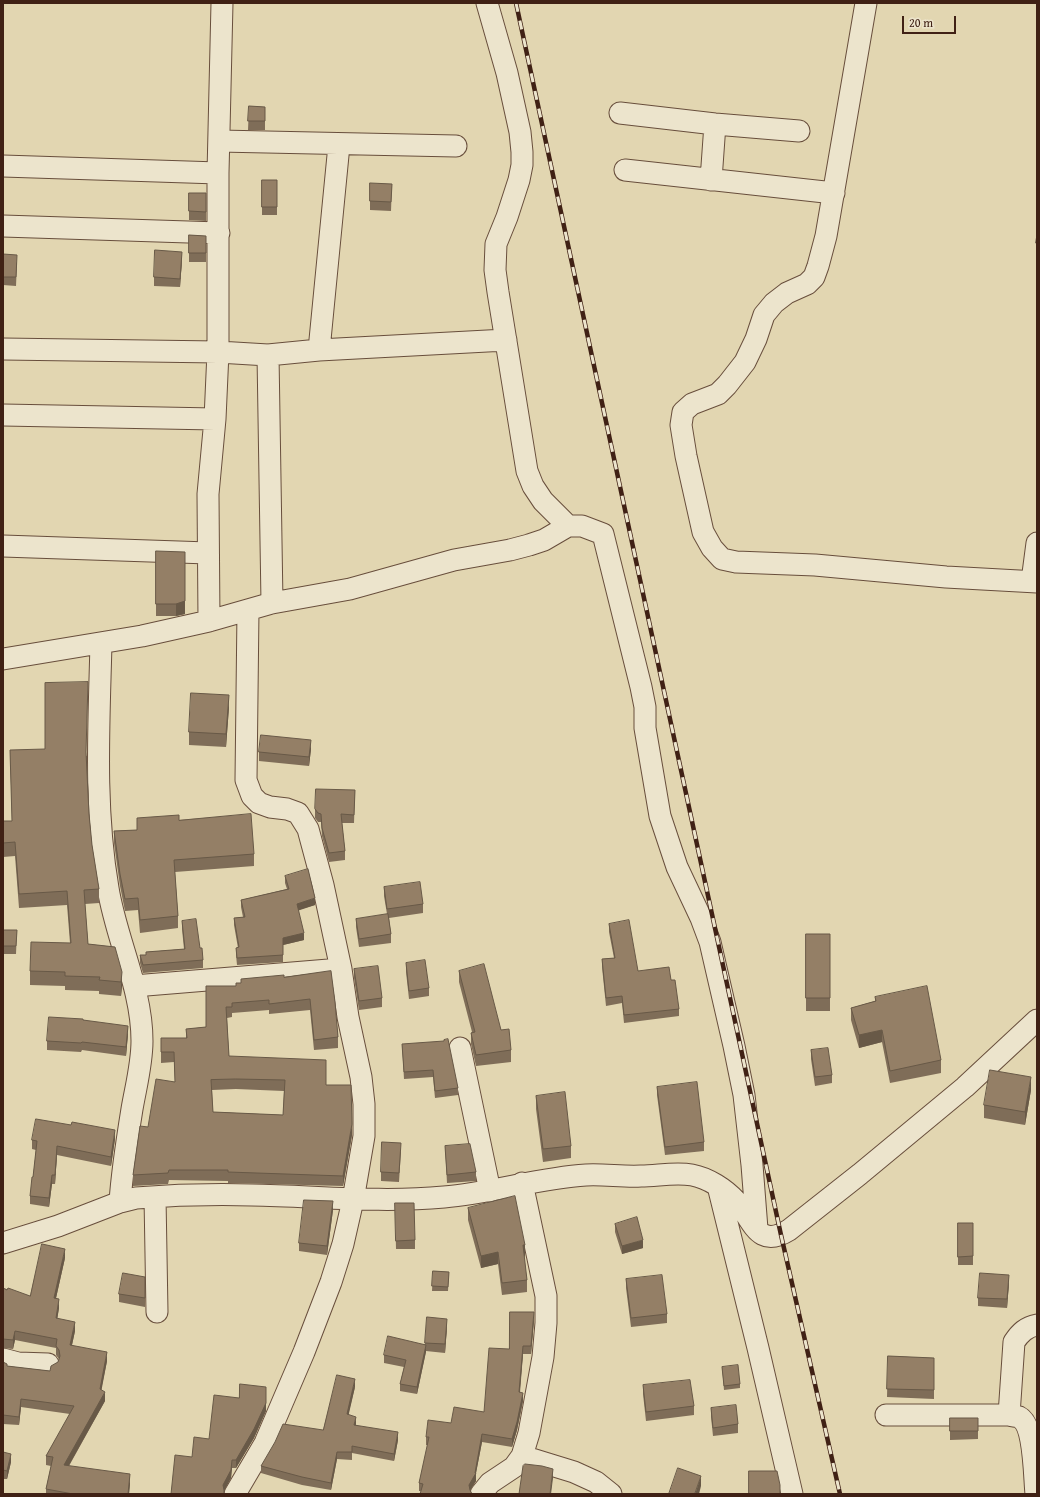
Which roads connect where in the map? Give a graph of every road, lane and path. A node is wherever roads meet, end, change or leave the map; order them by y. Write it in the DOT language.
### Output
graph roads {
  1 [pos="222,3"];
  2 [pos="487,3"];
  3 [pos="866,3"];
  4 [pos="620,113"];
  5 [pos="715,124"];
  6 [pos="799,131"];
  7 [pos="219,141"];
  8 [pos="339,145"];
  9 [pos="456,146"];
  10 [pos="3,166"];
  11 [pos="625,170"];
  12 [pos="218,174"];
  13 [pos="711,180"];
  14 [pos="834,193"];
  15 [pos="3,226"];
  16 [pos="219,233"];
  17 [pos="506,340"];
  18 [pos="3,349"];
  19 [pos="319,350"];
  20 [pos="218,352"];
  21 [pos="268,355"];
  22 [pos="3,415"];
  23 [pos="215,419"];
  24 [pos="568,526"];
  25 [pos="1037,543"];
  26 [pos="3,546"];
  27 [pos="208,553"];
  28 [pos="1034,581"];
  29 [pos="272,603"];
  30 [pos="248,610"];
  31 [pos="208,621"];
  32 [pos="101,644"];
  33 [pos="3,659"];
  34 [pos="341,969"];
  35 [pos="134,986"];
  36 [pos="1037,1020"];
  37 [pos="460,1048"];
  38 [pos="522,1184"];
  39 [pos="718,1186"];
  40 [pos="490,1191"];
  41 [pos="155,1197"];
  42 [pos="353,1200"];
  43 [pos="120,1202"];
  44 [pos="757,1229"];
  45 [pos="3,1243"];
  46 [pos="157,1312"];
  47 [pos="1037,1325"];
  48 [pos="3,1359"];
  49 [pos="48,1364"];
  50 [pos="886,1415"];
  51 [pos="1009,1415"];
  52 [pos="522,1456"];
  53 [pos="1035,1471"];
  54 [pos="235,1494"];
  55 [pos="481,1494"];
  56 [pos="612,1494"];
  57 [pos="792,1494"];
  58 [pos="1036,1494"];
  1 -- 7 [label="street"];
  2 -- 17 [label="street"];
  3 -- 14 [label="street"];
  4 -- 5 [label="street"];
  5 -- 6 [label="street"];
  5 -- 13 [label="street"];
  7 -- 8 [label="street"];
  7 -- 12 [label="street"];
  8 -- 9 [label="street"];
  8 -- 19 [label="street"];
  10 -- 12 [label="street"];
  11 -- 13 [label="street"];
  12 -- 16 [label="street"];
  13 -- 14 [label="street"];
  14 -- 28 [label="street"];
  15 -- 16 [label="street"];
  16 -- 20 [label="street"];
  17 -- 19 [label="street"];
  17 -- 24 [label="street"];
  18 -- 20 [label="street"];
  19 -- 21 [label="street"];
  20 -- 21 [label="street"];
  20 -- 23 [label="street"];
  21 -- 29 [label="street"];
  22 -- 23 [label="street"];
  23 -- 27 [label="street"];
  24 -- 29 [label="street"];
  24 -- 44 [label="street"];
  25 -- 28 [label="street"];
  26 -- 27 [label="street"];
  27 -- 31 [label="street"];
  29 -- 30 [label="street"];
  30 -- 31 [label="street"];
  30 -- 34 [label="street"];
  31 -- 32 [label="street"];
  32 -- 33 [label="street"];
  32 -- 35 [label="street"];
  34 -- 35 [label="street"];
  34 -- 42 [label="street"];
  35 -- 43 [label="street"];
  36 -- 44 [label="street"];
  37 -- 40 [label="street"];
  38 -- 39 [label="street"];
  38 -- 40 [label="street"];
  38 -- 52 [label="street"];
  39 -- 44 [label="street"];
  39 -- 57 [label="street"];
  40 -- 42 [label="street"];
  41 -- 42 [label="street"];
  41 -- 43 [label="street"];
  41 -- 46 [label="street"];
  42 -- 54 [label="street"];
  43 -- 45 [label="street"];
  47 -- 51 [label="street"];
  48 -- 49 [label="street"];
  50 -- 51 [label="street"];
  51 -- 53 [label="street"];
  52 -- 55 [label="street"];
  52 -- 56 [label="street"];
  53 -- 58 [label="street"];
}
